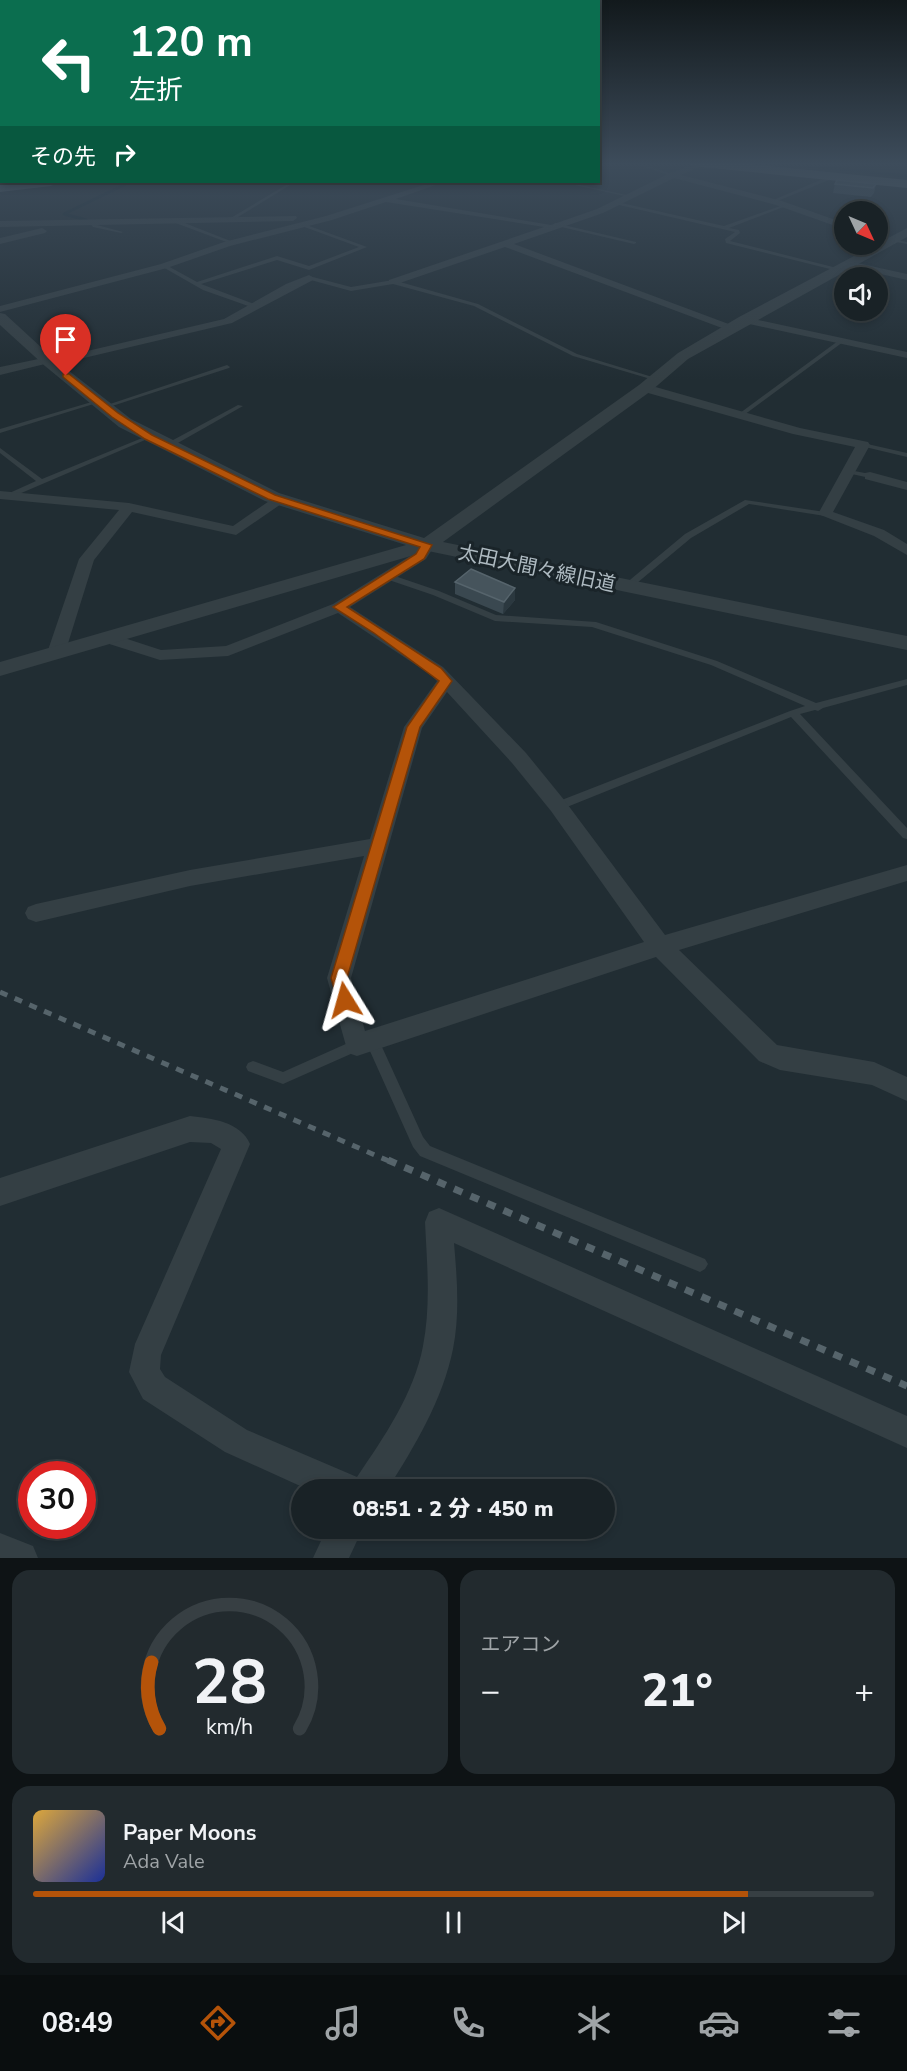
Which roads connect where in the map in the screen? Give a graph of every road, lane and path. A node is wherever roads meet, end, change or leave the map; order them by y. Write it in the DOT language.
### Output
graph roads {
  1 [pos="24,235"];
  2 [pos="212,235"];
  3 [pos="259,235"];
  4 [pos="329,235"];
  5 [pos="527,235"];
  6 [pos="597,235"];
  7 [pos="735,235"];
  8 [pos="888,240"];
  9 [pos="0,241"];
  10 [pos="231,242"];
  11 [pos="504,243"];
  12 [pos="634,243"];
  13 [pos="907,243"];
  14 [pos="861,255"];
  15 [pos="164,266"];
  16 [pos="843,266"];
  17 [pos="907,277"];
  18 [pos="309,278"];
  19 [pos="393,282"];
  20 [pos="196,284"];
  21 [pos="256,307"];
  22 [pos="0,309"];
  23 [pos="0,317"];
  24 [pos="744,320"];
  25 [pos="730,328"];
  26 [pos="840,342"];
  27 [pos="907,355"];
  28 [pos="49,361"];
  29 [pos="227,367"];
  30 [pos="0,371"];
  31 [pos="651,384"];
  32 [pos="101,404"];
  33 [pos="240,406"];
  34 [pos="742,414"];
  35 [pos="0,431"];
  36 [pos="148,437"];
  37 [pos="863,445"];
  38 [pos="166,446"];
  39 [pos="0,450"];
  40 [pos="907,455"];
  41 [pos="847,471"];
  42 [pos="870,476"];
  43 [pos="42,482"];
  44 [pos="907,486"];
  45 [pos="5,495"];
  46 [pos="280,500"];
  47 [pos="129,507"];
  48 [pos="825,514"];
  49 [pos="427,545"];
  50 [pos="907,550"];
  51 [pos="386,576"];
  52 [pos="628,586"];
  53 [pos="339,607"];
  54 [pos="109,638"];
  55 [pos="907,643"];
  56 [pos="56,653"];
  57 [pos="0,669"];
  58 [pos="446,681"];
  59 [pos="907,682"];
  60 [pos="818,708"];
  61 [pos="793,713"];
  62 [pos="558,806"];
  63 [pos="907,835"];
  64 [pos="377,846"];
  65 [pos="907,873"];
  66 [pos="36,913"];
  67 [pos="660,946"];
  68 [pos="364,1043"];
  69 [pos="253,1067"];
  70 [pos="907,1089"];
  71 [pos="0,1192"];
  72 [pos="700,1264"];
  73 [pos="907,1431"];
  74 [pos="324,1479"];
  75 [pos="376,1479"];
  76 [pos="340,1539"];
  77 [pos="0,1550"];
  78 [pos="21,1558"];
  79 [pos="330,1558"];
  1 -- 9 [label="street"];
  2 -- 10 [label="lane"];
  3 -- 10 [label="street"];
  4 -- 20 [label="lane"];
  5 -- 11 [label="street"];
  6 -- 12 [label="lane"];
  7 -- 16 [label="lane"];
  8 -- 13 [label="lane"];
  10 -- 15 [label="street"];
  11 -- 19 [label="street"];
  11 -- 25 [label="street"];
  14 -- 16 [label="street"];
  15 -- 20 [label="lane"];
  15 -- 22 [label="street"];
  16 -- 17 [label="street"];
  16 -- 24 [label="street"];
  18 -- 19 [label="lane"];
  18 -- 21 [label="street"];
  19 -- 31 [label="lane"];
  20 -- 21 [label="lane"];
  21 -- 28 [label="street"];
  23 -- 28 [label="street"];
  24 -- 25 [label="street"];
  24 -- 26 [label="street"];
  25 -- 31 [label="street"];
  26 -- 27 [label="street"];
  26 -- 34 [label="lane"];
  28 -- 30 [label="street"];
  28 -- 32 [label="street"];
  29 -- 32 [label="lane"];
  31 -- 34 [label="street"];
  31 -- 49 [label="street"];
  32 -- 35 [label="lane"];
  32 -- 36 [label="street"];
  33 -- 38 [label="lane"];
  34 -- 37 [label="street"];
  36 -- 38 [label="street"];
  36 -- 43 [label="lane"];
  37 -- 40 [label="lane"];
  37 -- 41 [label="street"];
  38 -- 46 [label="street"];
  39 -- 43 [label="lane"];
  41 -- 42 [label="lane"];
  41 -- 48 [label="street"];
  42 -- 44 [label="street"];
  43 -- 45 [label="lane"];
  45 -- 47 [label="street"];
  46 -- 47 [label="street"];
  46 -- 49 [label="street"];
  47 -- 56 [label="street"];
  48 -- 50 [label="street"];
  48 -- 52 [label="lane"];
  49 -- 51 [label="street"];
  49 -- 52 [label="street, 太田大間々線旧道"];
  49 -- 54 [label="street, 太田大間々線旧道"];
  51 -- 53 [label="street"];
  51 -- 60 [label="lane"];
  52 -- 55 [label="street, 太田大間々線旧道"];
  53 -- 54 [label="street"];
  53 -- 58 [label="street"];
  54 -- 56 [label="street, 太田大間々線旧道"];
  56 -- 57 [label="street, 太田大間々線旧道"];
  58 -- 62 [label="street"];
  58 -- 64 [label="street"];
  59 -- 60 [label="lane"];
  60 -- 61 [label="lane"];
  61 -- 62 [label="lane"];
  61 -- 63 [label="lane"];
  62 -- 67 [label="street"];
  64 -- 66 [label="street"];
  64 -- 68 [label="street"];
  65 -- 67 [label="street"];
  67 -- 68 [label="street"];
  67 -- 70 [label="street"];
  68 -- 69 [label="lane"];
  68 -- 72 [label="lane"];
  71 -- 74 [label="street"];
  73 -- 75 [label="street"];
  76 -- 79 [label="street"];
  77 -- 78 [label="street"];
}
